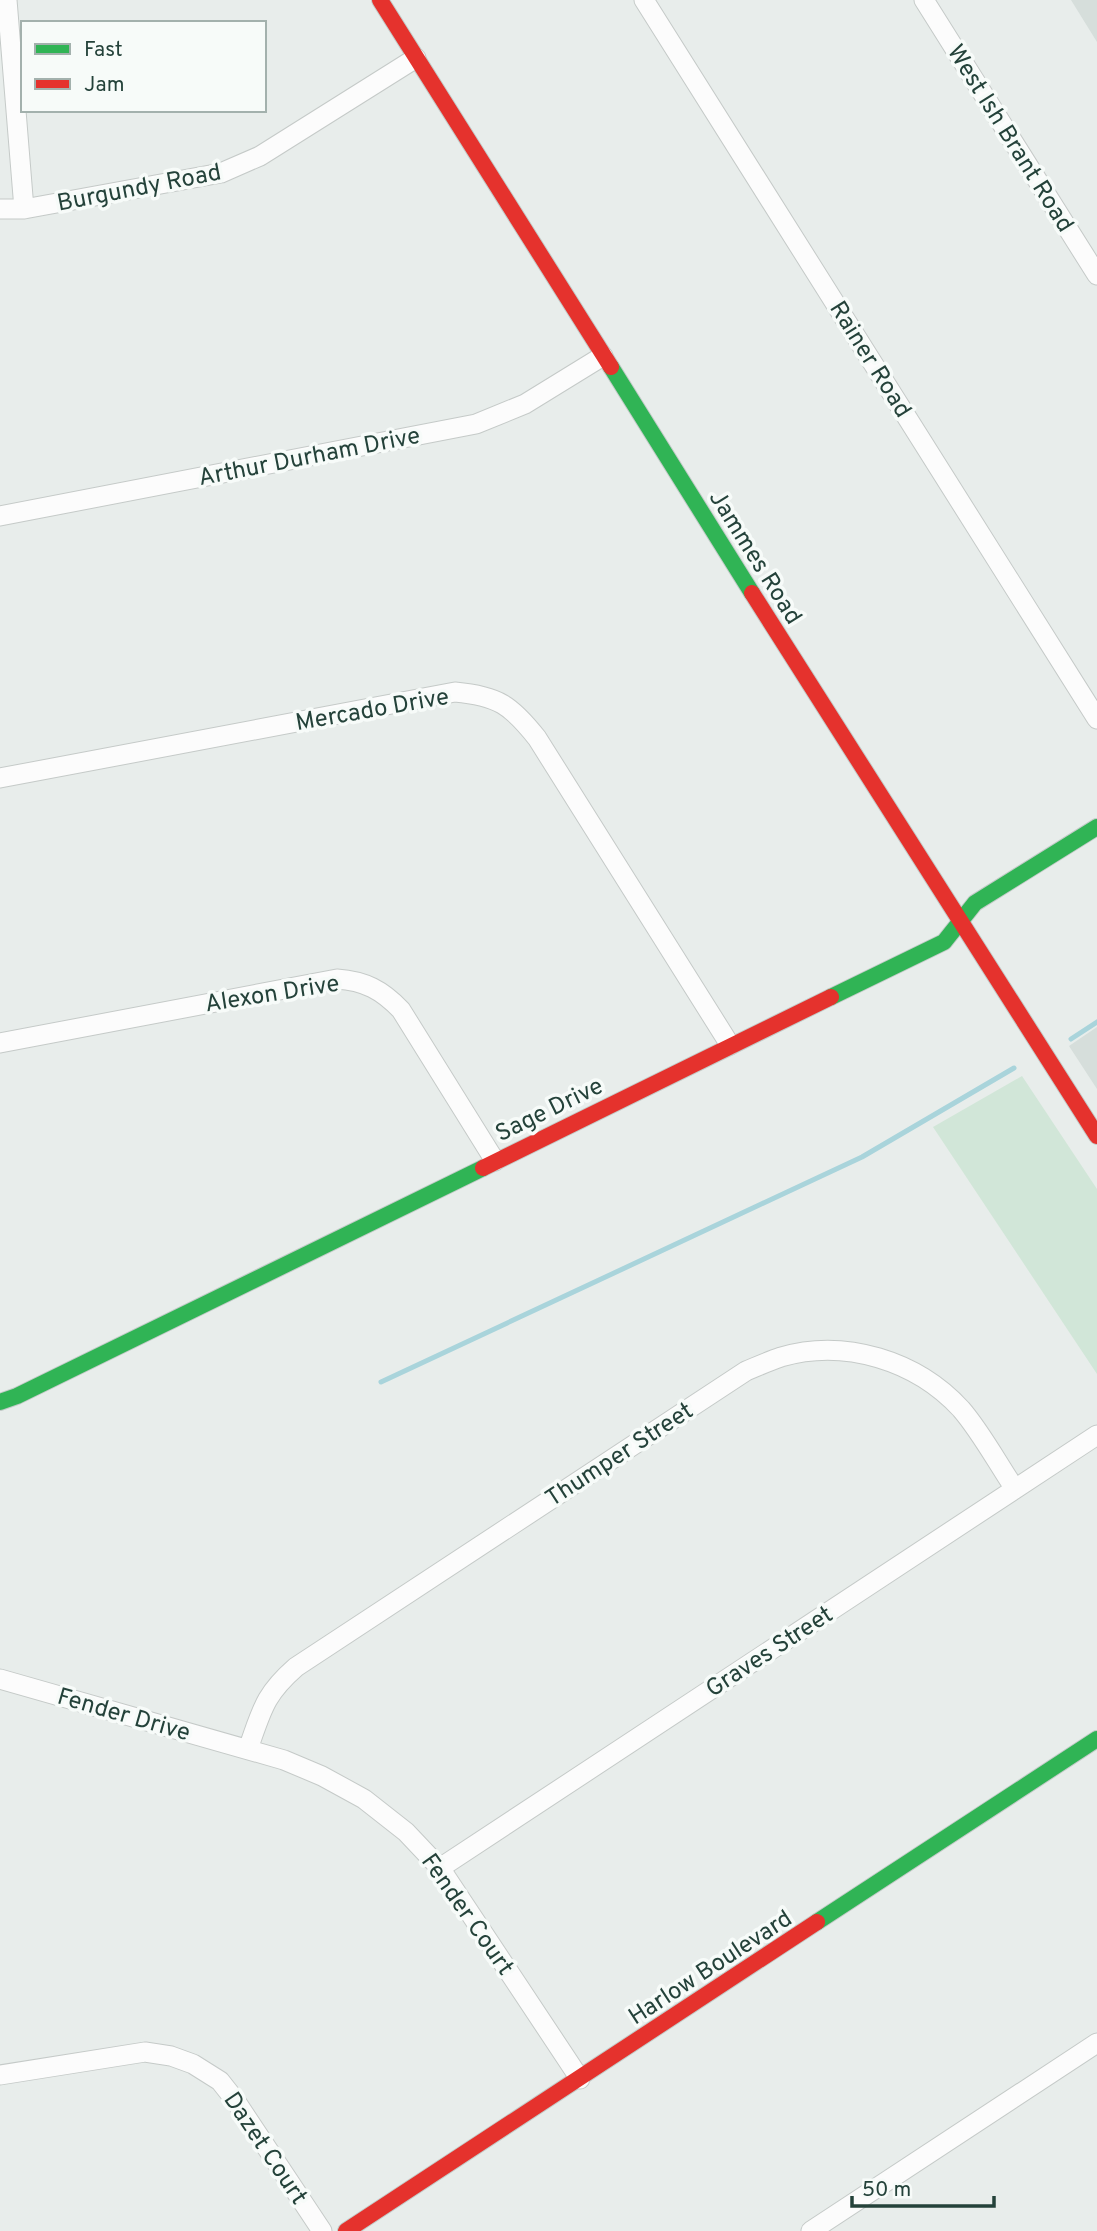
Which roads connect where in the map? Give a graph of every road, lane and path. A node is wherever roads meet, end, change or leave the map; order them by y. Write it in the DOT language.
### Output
graph roads {
  1 [pos="7,0"];
  2 [pos="380,0"];
  3 [pos="644,0"];
  4 [pos="925,0"];
  5 [pos="416,58"];
  6 [pos="0,209"];
  7 [pos="24,209"];
  8 [pos="1097,275"];
  9 [pos="603,356"];
  10 [pos="0,516"];
  11 [pos="1097,719"];
  12 [pos="0,778"];
  13 [pos="1097,827"];
  14 [pos="960,923"];
  15 [pos="0,1043"];
  16 [pos="730,1045"];
  17 [pos="1097,1136"];
  18 [pos="495,1161"];
  19 [pos="0,1402"];
  20 [pos="1097,1435"];
  21 [pos="1015,1489"];
  22 [pos="0,1679"];
  23 [pos="1097,1739"];
  24 [pos="248,1749"];
  25 [pos="440,1868"];
  26 [pos="1097,2043"];
  27 [pos="0,2075"];
  28 [pos="580,2079"];
  29 [pos="322,2231"];
  30 [pos="346,2231"];
  31 [pos="811,2231"];
  1 -- 7 [label="street"];
  2 -- 5 [label="street, Jammes Road"];
  3 -- 11 [label="street, Rainer Road"];
  4 -- 8 [label="street, West Ish Brant Road"];
  5 -- 7 [label="street, Burgundy Road"];
  5 -- 9 [label="street, Jammes Road"];
  6 -- 7 [label="street, Burgundy Road"];
  9 -- 10 [label="street, Arthur Durham Drive"];
  9 -- 14 [label="street, Jammes Road"];
  12 -- 16 [label="street, Mercado Drive"];
  13 -- 14 [label="street, Sage Drive"];
  14 -- 16 [label="street, Sage Drive"];
  14 -- 17 [label="street, Jammes Road"];
  15 -- 18 [label="street, Alexon Drive"];
  16 -- 18 [label="street, Sage Drive"];
  18 -- 19 [label="street, Sage Drive"];
  20 -- 21 [label="street, Graves Street"];
  21 -- 24 [label="street, Thumper Street"];
  21 -- 25 [label="street, Graves Street"];
  22 -- 24 [label="street, Fender Drive"];
  23 -- 28 [label="street, Harlow Boulevard"];
  24 -- 25 [label="street, Fender Court"];
  25 -- 28 [label="street, Fender Court"];
  26 -- 31 [label="street"];
  27 -- 29 [label="street, Dazet Court"];
  28 -- 30 [label="street, Harlow Boulevard"];
}
